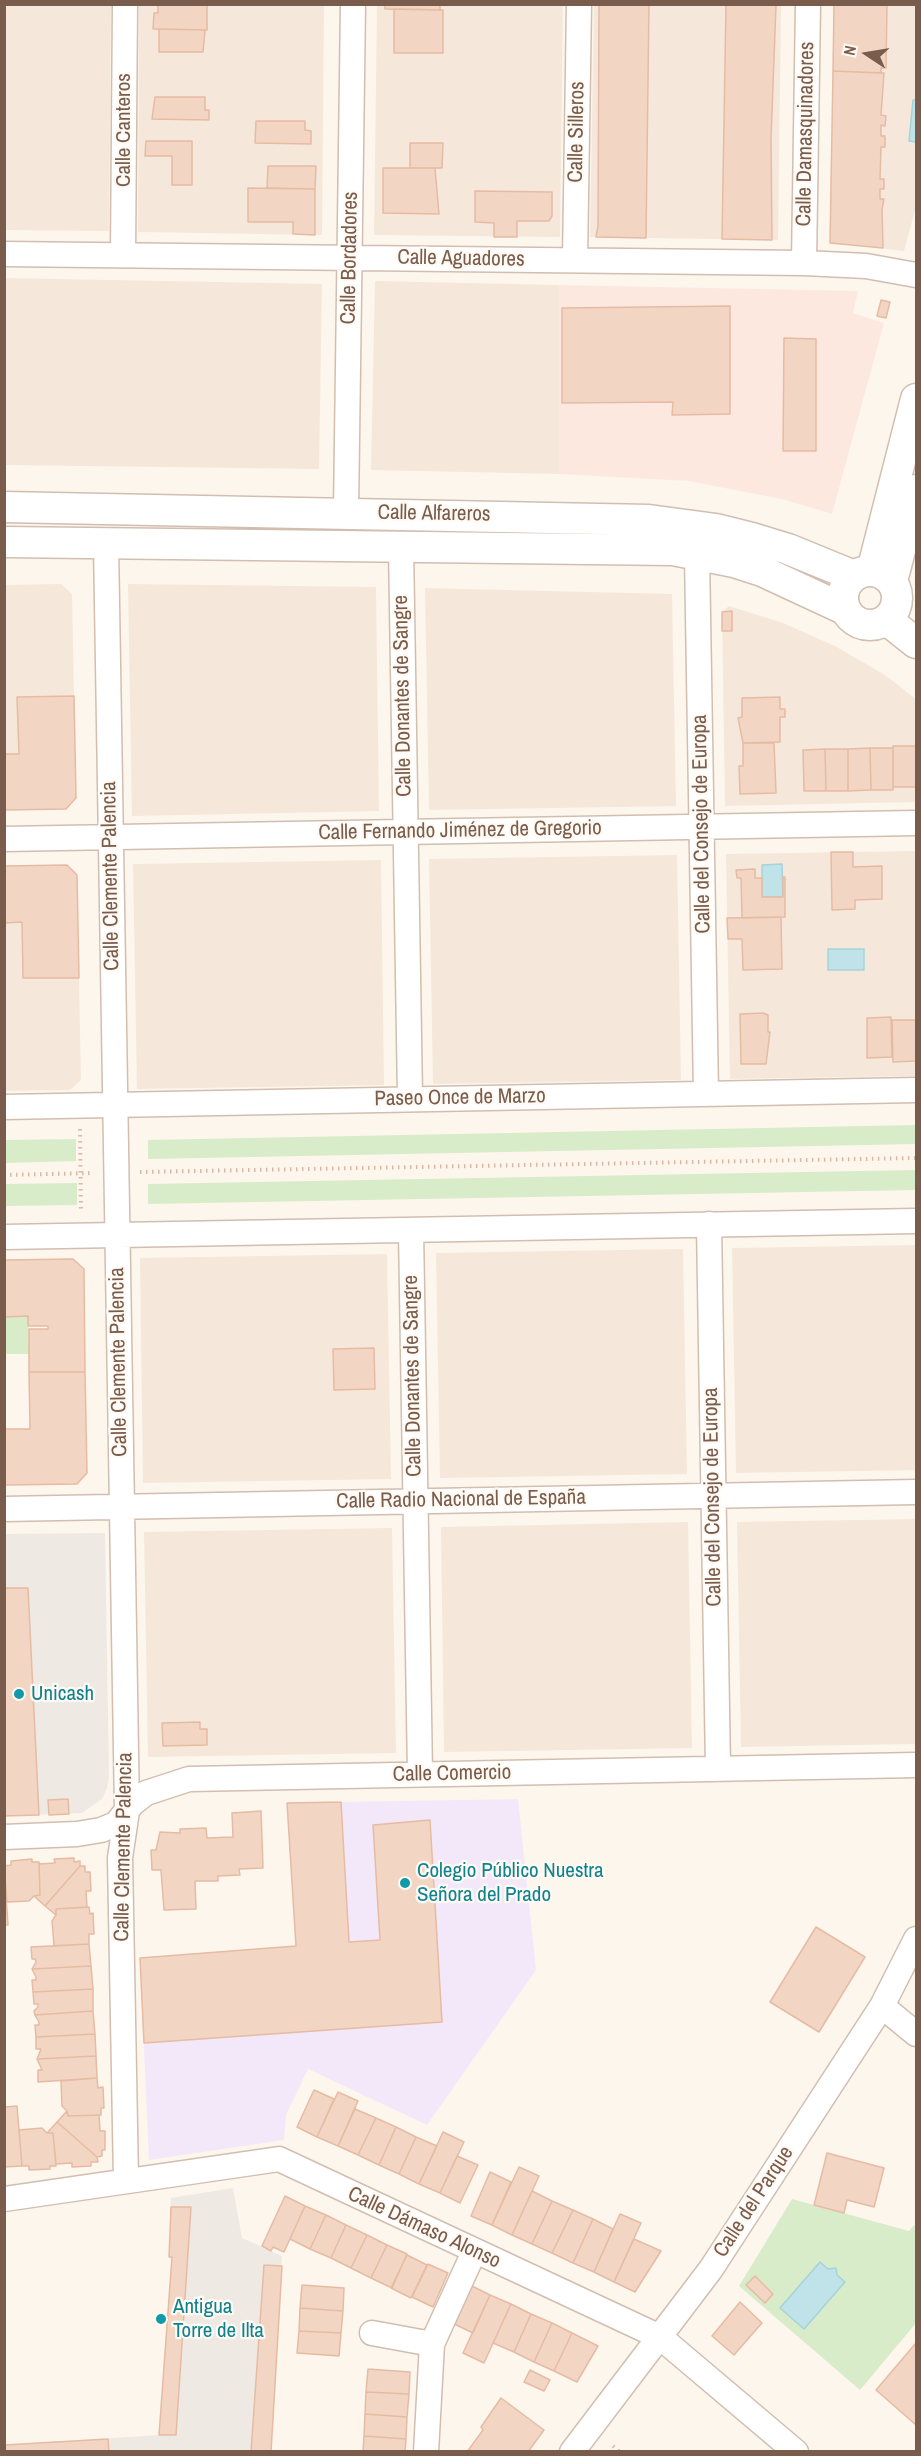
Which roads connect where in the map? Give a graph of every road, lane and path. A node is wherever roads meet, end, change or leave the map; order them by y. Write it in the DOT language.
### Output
graph roads {
  1 [pos="125,4"];
  2 [pos="353,4"];
  3 [pos="579,4"];
  4 [pos="808,4"];
  5 [pos="4,254"];
  6 [pos="123,255"];
  7 [pos="350,258"];
  8 [pos="575,260"];
  9 [pos="804,262"];
  10 [pos="916,275"];
  11 [pos="916,399"];
  12 [pos="916,490"];
  13 [pos="4,507"];
  14 [pos="346,512"];
  15 [pos="4,542"];
  16 [pos="106,543"];
  17 [pos="400,546"];
  18 [pos="697,555"];
  19 [pos="872,576"];
  20 [pos="846,610"];
  21 [pos="887,620"];
  22 [pos="916,643"];
  23 [pos="916,823"];
  24 [pos="702,826"];
  25 [pos="405,832"];
  26 [pos="111,838"];
  27 [pos="4,839"];
  28 [pos="916,1090"];
  29 [pos="706,1094"];
  30 [pos="410,1098"];
  31 [pos="79,1105"];
  32 [pos="115,1105"];
  33 [pos="4,1107"];
  34 [pos="916,1158"];
  35 [pos="137,1162"];
  36 [pos="127,1172"];
  37 [pos="80,1173"];
  38 [pos="4,1175"];
  39 [pos="138,1183"];
  40 [pos="916,1221"];
  41 [pos="709,1224"];
  42 [pos="411,1230"];
  43 [pos="117,1235"];
  44 [pos="81,1236"];
  45 [pos="4,1237"];
  46 [pos="916,1492"];
  47 [pos="713,1496"];
  48 [pos="416,1501"];
  49 [pos="122,1506"];
  50 [pos="4,1509"];
  51 [pos="916,1765"];
  52 [pos="718,1769"];
  53 [pos="420,1774"];
  54 [pos="127,1811"];
  55 [pos="4,1838"];
  56 [pos="916,1939"];
  57 [pos="882,2006"];
  58 [pos="916,2034"];
  59 [pos="126,2180"];
  60 [pos="4,2199"];
  61 [pos="474,2252"];
  62 [pos="372,2333"];
  63 [pos="660,2337"];
  64 [pos="432,2344"];
  65 [pos="613,2445"];
  66 [pos="426,2451"];
  67 [pos="572,2451"];
  68 [pos="620,2451"];
  69 [pos="796,2451"];
  1 -- 6 [label="street, Calle Canteros"];
  2 -- 7 [label="street, Calle Bordadores"];
  3 -- 8 [label="street, Calle Silleros"];
  4 -- 9 [label="street, Calle Damasquinadores"];
  5 -- 6 [label="street, Calle Aguadores"];
  6 -- 7 [label="street, Calle Aguadores"];
  7 -- 8 [label="street, Calle Aguadores"];
  7 -- 14 [label="street, Calle Bordadores"];
  8 -- 9 [label="street, Calle Aguadores"];
  9 -- 10 [label="street, Calle Aguadores"];
  11 -- 19 [label="street"];
  12 -- 19 [label="street"];
  13 -- 14 [label="street, Calle Alfareros"];
  14 -- 19 [label="street, Calle Alfareros"];
  15 -- 16 [label="street, Calle Alfareros"];
  16 -- 17 [label="street, Calle Alfareros"];
  16 -- 26 [label="street, Calle Clemente Palencia"];
  17 -- 18 [label="street, Calle Alfareros"];
  17 -- 25 [label="street, Calle Donantes de Sangre"];
  18 -- 20 [label="street, Calle Alfareros"];
  18 -- 24 [label="street, Calle del Consejo de Europa"];
  19 -- 20 [label="street"];
  19 -- 21 [label="street"];
  20 -- 21 [label="street"];
  21 -- 22 [label="street"];
  23 -- 24 [label="street, Calle Fernando Jiménez de Gregorio"];
  24 -- 25 [label="street, Calle Fernando Jiménez de Gregorio"];
  24 -- 29 [label="street, Calle del Consejo de Europa"];
  25 -- 26 [label="street, Calle Fernando Jiménez de Gregorio"];
  25 -- 30 [label="street, Calle Donantes de Sangre"];
  26 -- 27 [label="street, Calle Fernando Jiménez de Gregorio"];
  26 -- 32 [label="street, Calle Clemente Palencia"];
  28 -- 29 [label="street, Paseo Once de Marzo"];
  29 -- 30 [label="street, Paseo Once de Marzo"];
  30 -- 32 [label="street, Paseo Once de Marzo"];
  31 -- 32 [label="street, Paseo Once de Marzo"];
  31 -- 33 [label="street, Paseo Once de Marzo"];
  31 -- 37 [label="path"];
  32 -- 36 [label="street, Calle Clemente Palencia"];
  34 -- 36 [label="path"];
  35 -- 36 [label="path"];
  36 -- 37 [label="path"];
  36 -- 39 [label="path"];
  36 -- 43 [label="street, Calle Clemente Palencia"];
  37 -- 38 [label="path"];
  37 -- 44 [label="path"];
  40 -- 41 [label="street"];
  41 -- 42 [label="street"];
  41 -- 47 [label="street, Calle del Consejo de Europa"];
  42 -- 43 [label="street"];
  42 -- 48 [label="street, Calle Donantes de Sangre"];
  43 -- 44 [label="street"];
  43 -- 49 [label="street, Calle Clemente Palencia"];
  44 -- 45 [label="street"];
  46 -- 47 [label="street, Calle Radio Nacional de España"];
  47 -- 48 [label="street, Calle Radio Nacional de España"];
  47 -- 52 [label="street, Calle del Consejo de Europa"];
  48 -- 49 [label="street, Calle Radio Nacional de España"];
  48 -- 53 [label="street, Calle Donantes de Sangre"];
  49 -- 50 [label="street, Calle Radio Nacional de España"];
  49 -- 54 [label="street, Calle Clemente Palencia"];
  51 -- 52 [label="street, Calle Comercio"];
  52 -- 53 [label="street, Calle Comercio"];
  53 -- 54 [label="street, Calle Comercio"];
  54 -- 55 [label="street, Calle Comercio"];
  54 -- 59 [label="street, Calle Clemente Palencia"];
  56 -- 57 [label="street, Calle del Parque"];
  57 -- 58 [label="street"];
  57 -- 63 [label="street, Calle del Parque"];
  59 -- 60 [label="street, Calle Dámaso Alonso"];
  59 -- 61 [label="street, Calle Dámaso Alonso"];
  61 -- 63 [label="street, Calle Dámaso Alonso"];
  61 -- 64 [label="street"];
  62 -- 64 [label="street"];
  63 -- 67 [label="street, Calle del Parque"];
  63 -- 69 [label="street, Calle Dámaso Alonso"];
  64 -- 66 [label="street"];
  65 -- 68 [label="path"];
}
